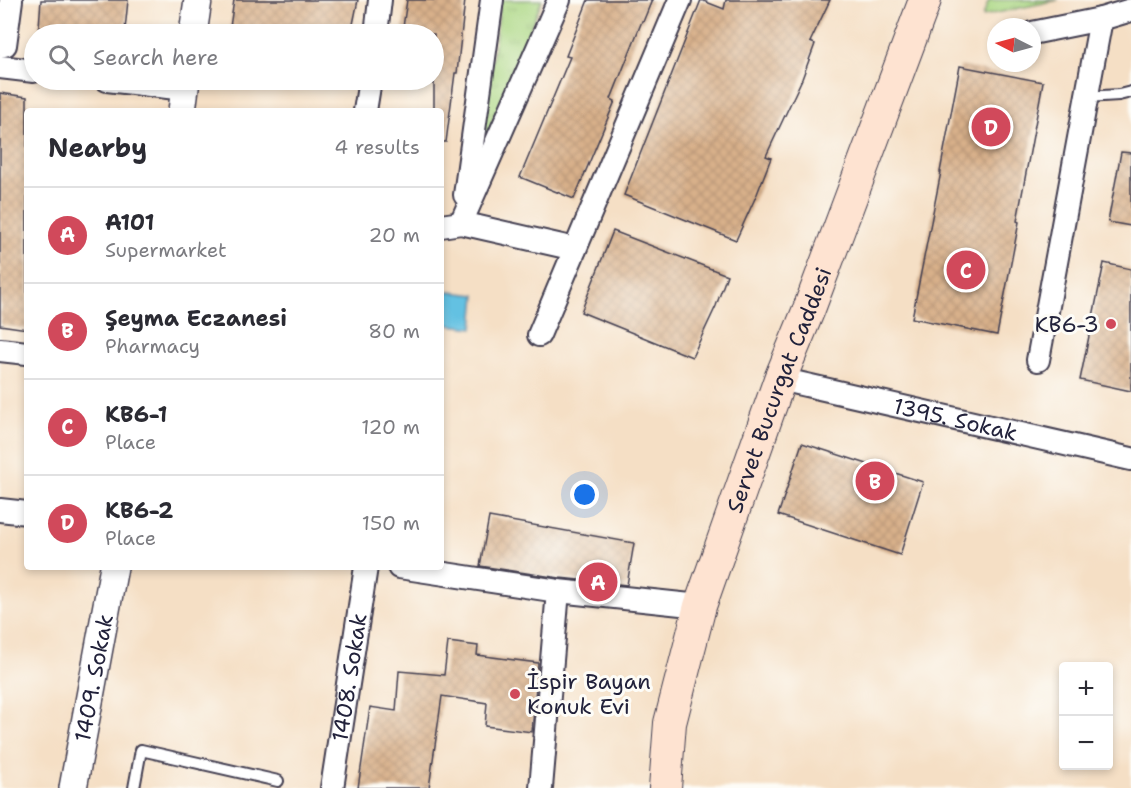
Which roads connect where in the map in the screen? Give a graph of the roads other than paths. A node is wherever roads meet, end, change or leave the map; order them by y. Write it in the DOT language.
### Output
graph roads {
  1 [pos="11,0"];
  2 [pos="198,0"];
  3 [pos="381,0"];
  4 [pos="492,0"];
  5 [pos="559,0"];
  6 [pos="680,0"];
  7 [pos="925,0"];
  8 [pos="1131,10"];
  9 [pos="1101,19"];
  10 [pos="194,24"];
  11 [pos="377,24"];
  12 [pos="1041,31"];
  13 [pos="2,52"];
  14 [pos="24,65"];
  15 [pos="166,90"];
  16 [pos="369,90"];
  17 [pos="1131,92"];
  18 [pos="184,93"];
  19 [pos="1086,96"];
  20 [pos="366,108"];
  21 [pos="451,224"];
  22 [pos="575,249"];
  23 [pos="539,335"];
  24 [pos="0,350"];
  25 [pos="24,353"];
  26 [pos="1038,360"];
  27 [pos="780,379"];
  28 [pos="1131,459"];
  29 [pos="0,510"];
  30 [pos="24,513"];
  31 [pos="113,570"];
  32 [pos="366,570"];
  33 [pos="419,570"];
  34 [pos="558,591"];
  35 [pos="700,606"];
  36 [pos="278,782"];
  37 [pos="73,788"];
  38 [pos="134,788"];
  39 [pos="332,788"];
  40 [pos="541,788"];
  41 [pos="665,788"];
  1 -- 13 [label="street"];
  2 -- 10 [label="street"];
  3 -- 11 [label="street"];
  4 -- 21 [label="street"];
  5 -- 21 [label="street"];
  6 -- 22 [label="street"];
  7 -- 27 [label="main road, Servet Bucurgat Caddesi"];
  8 -- 9 [label="street"];
  9 -- 12 [label="street"];
  9 -- 19 [label="street"];
  13 -- 14 [label="street"];
  15 -- 18 [label="street"];
  16 -- 20 [label="street"];
  17 -- 19 [label="lane"];
  19 -- 26 [label="street"];
  21 -- 22 [label="street"];
  22 -- 23 [label="street"];
  24 -- 25 [label="street"];
  27 -- 28 [label="street, 1395. Sokak"];
  27 -- 35 [label="main road, Servet Bucurgat Caddesi"];
  29 -- 30 [label="street"];
  31 -- 37 [label="street, 1409. Sokak"];
  32 -- 39 [label="street, 1408. Sokak"];
  33 -- 34 [label="street"];
  34 -- 35 [label="street"];
  34 -- 40 [label="street"];
  35 -- 41 [label="main road, Servet Bucurgat Caddesi"];
  36 -- 38 [label="lane"];
}
